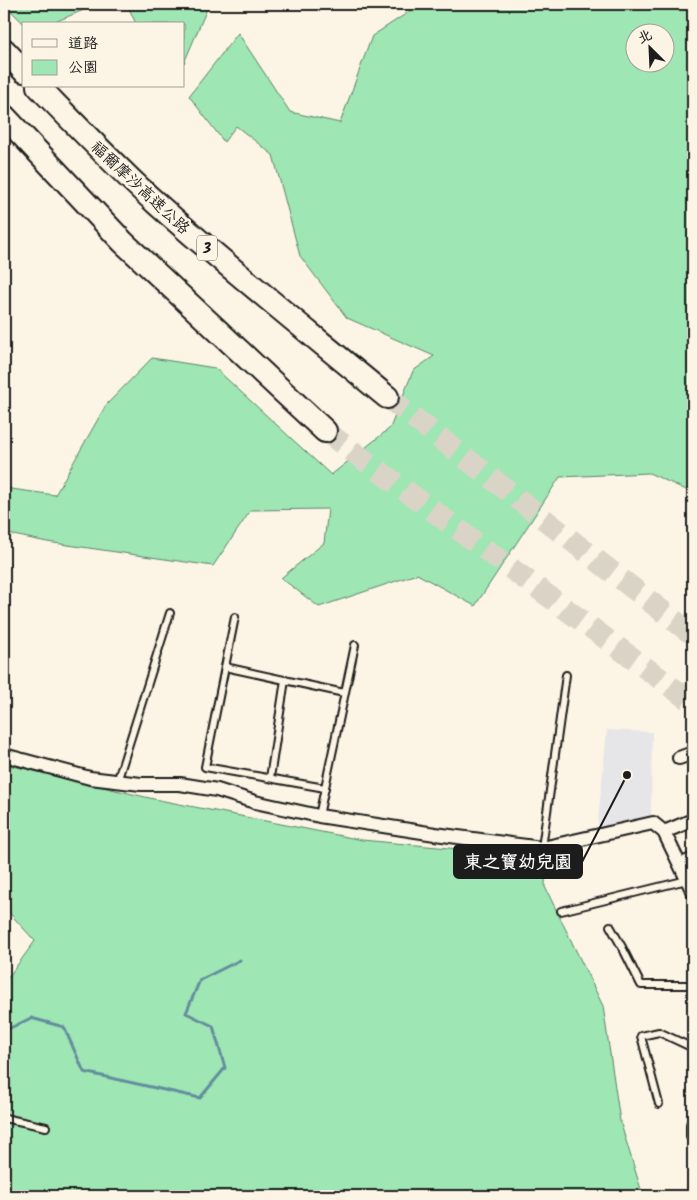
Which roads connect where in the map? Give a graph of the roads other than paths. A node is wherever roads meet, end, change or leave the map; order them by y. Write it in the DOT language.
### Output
graph roads {
  1 [pos="4,50"];
  2 [pos="22,70"];
  3 [pos="40,88"];
  4 [pos="4,116"];
  5 [pos="387,397"];
  6 [pos="325,431"];
  7 [pos="170,612"];
  8 [pos="235,617"];
  9 [pos="354,645"];
  10 [pos="225,667"];
  11 [pos="566,675"];
  12 [pos="285,680"];
  13 [pos="344,693"];
  14 [pos="693,754"];
  15 [pos="4,755"];
  16 [pos="679,758"];
  17 [pos="270,778"];
  18 [pos="117,782"];
  19 [pos="325,788"];
  20 [pos="319,816"];
  21 [pos="693,820"];
  22 [pos="664,832"];
  23 [pos="542,848"];
  24 [pos="693,856"];
  25 [pos="679,862"];
  26 [pos="687,880"];
  27 [pos="693,892"];
  28 [pos="561,911"];
  29 [pos="610,926"];
  30 [pos="693,985"];
  31 [pos="693,1048"];
  32 [pos="659,1104"];
  33 [pos="4,1118"];
  34 [pos="693,1125"];
  35 [pos="46,1127"];
  36 [pos="693,1136"];
  1 -- 2 [label="highway"];
  3 -- 5 [label="highway, 福爾摩沙高速公路 / 3"];
  4 -- 6 [label="highway"];
  7 -- 18 [label="lane"];
  8 -- 10 [label="lane"];
  9 -- 13 [label="lane"];
  10 -- 12 [label="lane"];
  10 -- 17 [label="lane"];
  11 -- 23 [label="lane"];
  12 -- 13 [label="lane"];
  12 -- 17 [label="lane"];
  13 -- 19 [label="lane"];
  14 -- 16 [label="street"];
  15 -- 18 [label="street"];
  17 -- 19 [label="lane"];
  18 -- 20 [label="street"];
  19 -- 20 [label="lane"];
  20 -- 23 [label="street"];
  21 -- 22 [label="street"];
  22 -- 23 [label="street"];
  22 -- 25 [label="street"];
  24 -- 25 [label="lane"];
  25 -- 26 [label="street"];
  26 -- 27 [label="street"];
  26 -- 28 [label="lane"];
  29 -- 30 [label="lane"];
  31 -- 32 [label="lane"];
  33 -- 35 [label="lane"];
  34 -- 36 [label="street"];
}
